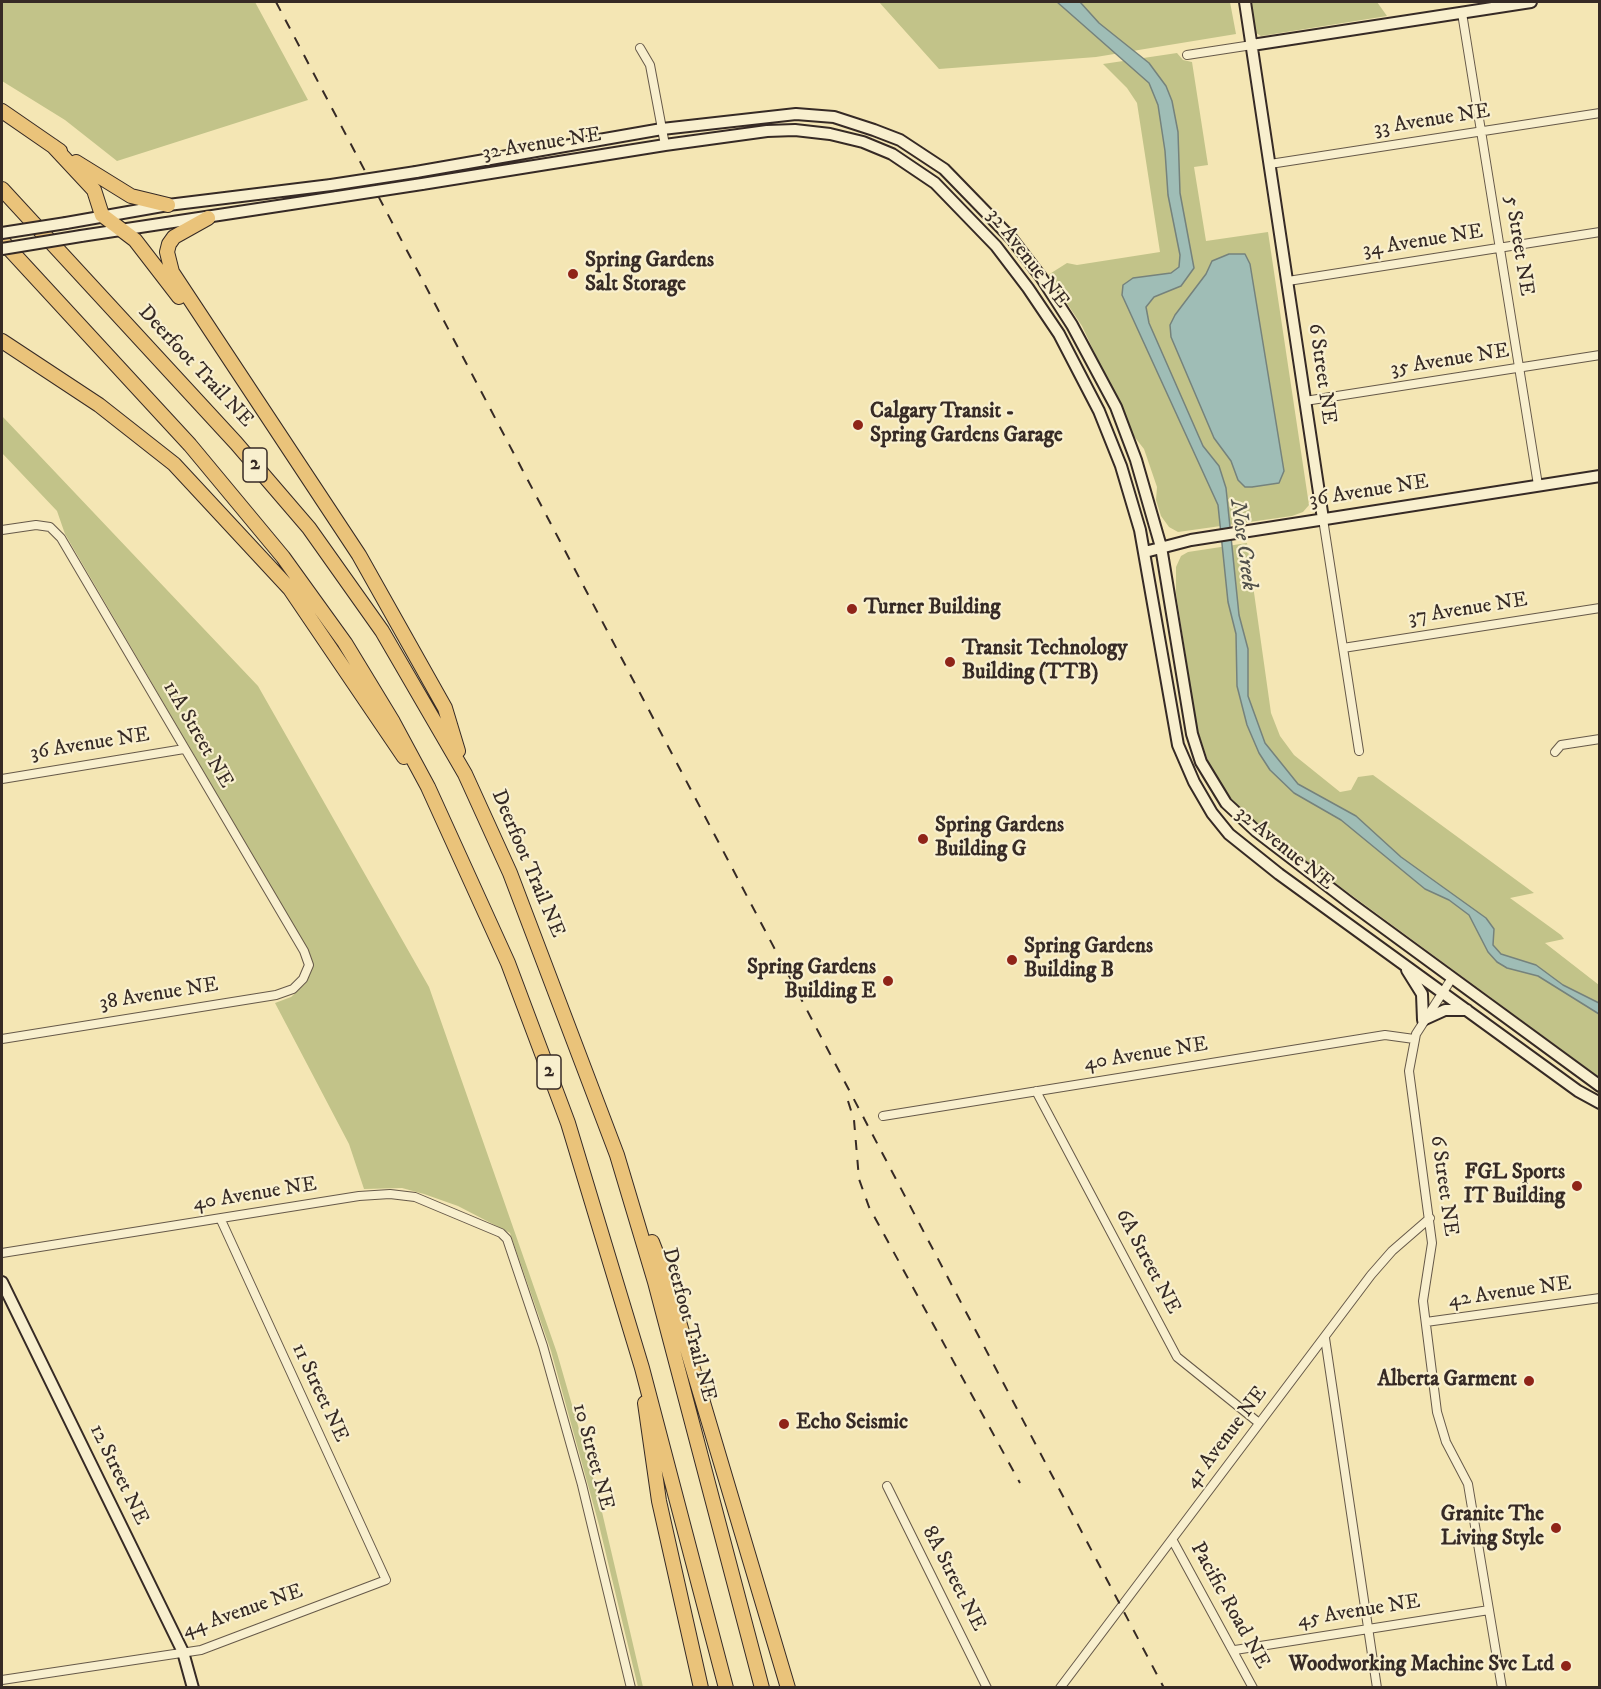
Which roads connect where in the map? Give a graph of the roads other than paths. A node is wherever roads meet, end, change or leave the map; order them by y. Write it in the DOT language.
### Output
graph roads {
  1 [pos="1245,2"];
  2 [pos="1531,2"];
  3 [pos="1475,6"];
  4 [pos="1462,13"];
  5 [pos="1252,45"];
  6 [pos="640,48"];
  7 [pos="1187,55"];
  8 [pos="2,111"];
  9 [pos="1599,113"];
  10 [pos="662,129"];
  11 [pos="1481,131"];
  12 [pos="665,145"];
  13 [pos="53,146"];
  14 [pos="1270,164"];
  15 [pos="2,189"];
  16 [pos="168,205"];
  17 [pos="102,215"];
  18 [pos="208,218"];
  19 [pos="124,232"];
  20 [pos="1599,232"];
  21 [pos="2,233"];
  22 [pos="2,241"];
  23 [pos="2,249"];
  24 [pos="1500,249"];
  25 [pos="1288,281"];
  26 [pos="2,341"];
  27 [pos="1599,356"];
  28 [pos="1518,368"];
  29 [pos="259,401"];
  30 [pos="1305,401"];
  31 [pos="1599,476"];
  32 [pos="1538,485"];
  33 [pos="1323,519"];
  34 [pos="2,530"];
  35 [pos="1161,547"];
  36 [pos="1145,552"];
  37 [pos="1599,608"];
  38 [pos="1343,648"];
  39 [pos="1599,739"];
  40 [pos="184,749"];
  41 [pos="1359,751"];
  42 [pos="1554,752"];
  43 [pos="465,774"];
  44 [pos="2,779"];
  45 [pos="428,787"];
  46 [pos="1402,962"];
  47 [pos="309,965"];
  48 [pos="1452,978"];
  49 [pos="1443,991"];
  50 [pos="1467,1010"];
  51 [pos="1423,1020"];
  52 [pos="2,1039"];
  53 [pos="1414,1039"];
  54 [pos="1599,1086"];
  55 [pos="1036,1090"];
  56 [pos="1599,1103"];
  57 [pos="883,1116"];
  58 [pos="617,1155"];
  59 [pos="1430,1218"];
  60 [pos="221,1220"];
  61 [pos="507,1239"];
  62 [pos="2,1253"];
  63 [pos="2,1282"];
  64 [pos="1599,1298"];
  65 [pos="1426,1322"];
  66 [pos="1325,1338"];
  67 [pos="642,1368"];
  68 [pos="1259,1424"];
  69 [pos="887,1486"];
  70 [pos="1173,1541"];
  71 [pos="386,1580"];
  72 [pos="1489,1610"];
  73 [pos="1369,1629"];
  74 [pos="774,1634"];
  75 [pos="1235,1650"];
  76 [pos="183,1653"];
  77 [pos="2,1680"];
  78 [pos="194,1688"];
  79 [pos="631,1688"];
  80 [pos="701,1688"];
  81 [pos="726,1688"];
  82 [pos="762,1688"];
  83 [pos="788,1688"];
  84 [pos="794,1688"];
  85 [pos="987,1688"];
  86 [pos="1060,1688"];
  87 [pos="1253,1688"];
  88 [pos="1377,1688"];
  89 [pos="1502,1688"];
  1 -- 5 [label="main road, 6 Street NE"];
  2 -- 3 [label="main road"];
  3 -- 4 [label="main road"];
  4 -- 5 [label="main road"];
  4 -- 11 [label="street, 5 Street NE"];
  5 -- 7 [label="street"];
  5 -- 14 [label="main road, 6 Street NE"];
  6 -- 10 [label="street"];
  8 -- 13 [label="highway"];
  9 -- 11 [label="street, 33 Avenue NE"];
  10 -- 12 [label="street"];
  10 -- 16 [label="main road, 32 Avenue NE, bridge"];
  10 -- 35 [label="main road, 32 Avenue NE"];
  11 -- 14 [label="street, 33 Avenue NE"];
  11 -- 24 [label="street, 5 Street NE"];
  12 -- 18 [label="main road, 32 Avenue NE, bridge"];
  12 -- 36 [label="main road, 32 Avenue NE"];
  13 -- 16 [label="highway"];
  13 -- 17 [label="highway"];
  14 -- 25 [label="main road, 6 Street NE"];
  15 -- 43 [label="highway, Deerfoot Trail NE / 2"];
  16 -- 17 [label="main road, 32 Avenue NE"];
  17 -- 19 [label="highway"];
  17 -- 21 [label="main road, 32 Avenue NE, bridge"];
  18 -- 19 [label="main road, 32 Avenue NE"];
  18 -- 29 [label="highway"];
  19 -- 23 [label="main road, 32 Avenue NE, bridge"];
  19 -- 29 [label="highway"];
  20 -- 24 [label="street, 34 Avenue NE"];
  22 -- 45 [label="highway, 2"];
  24 -- 25 [label="street, 34 Avenue NE"];
  24 -- 28 [label="street, 5 Street NE"];
  25 -- 30 [label="main road, 6 Street NE"];
  26 -- 45 [label="highway"];
  27 -- 28 [label="street, 35 Avenue NE"];
  28 -- 30 [label="street, 35 Avenue NE"];
  28 -- 32 [label="street, 5 Street NE"];
  29 -- 43 [label="highway"];
  30 -- 33 [label="main road, 6 Street NE"];
  31 -- 32 [label="main road, 36 Avenue NE"];
  32 -- 33 [label="main road, 36 Avenue NE"];
  33 -- 35 [label="main road, 36 Avenue NE"];
  33 -- 38 [label="street, 6 Street NE"];
  34 -- 40 [label="street, 11A Street NE"];
  35 -- 36 [label="main road, 36 Avenue NE"];
  35 -- 48 [label="main road, 32 Avenue NE"];
  36 -- 46 [label="main road, 32 Avenue NE"];
  37 -- 38 [label="street, 37 Avenue NE"];
  38 -- 41 [label="street, 6 Street NE"];
  39 -- 42 [label="street"];
  40 -- 44 [label="street, 36 Avenue NE"];
  40 -- 47 [label="street, 11A Street NE"];
  43 -- 58 [label="highway, Deerfoot Trail NE / 2"];
  45 -- 67 [label="highway, 2"];
  46 -- 49 [label="main road, 32 Avenue NE"];
  46 -- 51 [label="main road"];
  47 -- 52 [label="street, 38 Avenue NE"];
  48 -- 49 [label="street, 6 Street NE"];
  48 -- 54 [label="main road, 32 Avenue NE"];
  49 -- 50 [label="main road, 32 Avenue NE"];
  49 -- 51 [label="street, 6 Street NE"];
  50 -- 51 [label="main road"];
  50 -- 56 [label="main road, 32 Avenue NE"];
  51 -- 53 [label="street, 6 Street NE"];
  53 -- 55 [label="street, 40 Avenue NE"];
  53 -- 59 [label="street, 6 Street NE"];
  55 -- 57 [label="street, 40 Avenue NE"];
  55 -- 68 [label="street, 6A Street NE"];
  58 -- 74 [label="highway"];
  58 -- 82 [label="highway, Deerfoot Trail NE / 2"];
  59 -- 65 [label="street, 6 Street NE"];
  59 -- 66 [label="street, 41 Avenue NE"];
  60 -- 61 [label="street, 40 Avenue NE"];
  60 -- 62 [label="street, 40 Avenue NE"];
  60 -- 71 [label="street, 11 Street NE"];
  61 -- 79 [label="street, 10 Street NE"];
  63 -- 76 [label="main road, 12 Street NE"];
  64 -- 65 [label="street, 42 Avenue NE"];
  65 -- 72 [label="street, 6 Street NE"];
  66 -- 68 [label="street, 41 Avenue NE"];
  66 -- 73 [label="street"];
  67 -- 80 [label="highway"];
  67 -- 81 [label="highway, 2"];
  68 -- 70 [label="street, 41 Avenue NE"];
  69 -- 85 [label="street, 8A Street NE"];
  70 -- 75 [label="street, Pacific Road NE"];
  70 -- 86 [label="street, 41 Avenue NE"];
  71 -- 76 [label="street, 44 Avenue NE"];
  72 -- 73 [label="street, 45 Avenue NE"];
  72 -- 89 [label="street, 6 Street NE"];
  73 -- 75 [label="street, 45 Avenue NE"];
  73 -- 88 [label="street"];
  74 -- 83 [label="highway"];
  74 -- 84 [label="highway"];
  75 -- 87 [label="street, Pacific Road NE"];
  76 -- 77 [label="street, 44 Avenue NE"];
  76 -- 78 [label="main road, 12 Street NE"];
}
